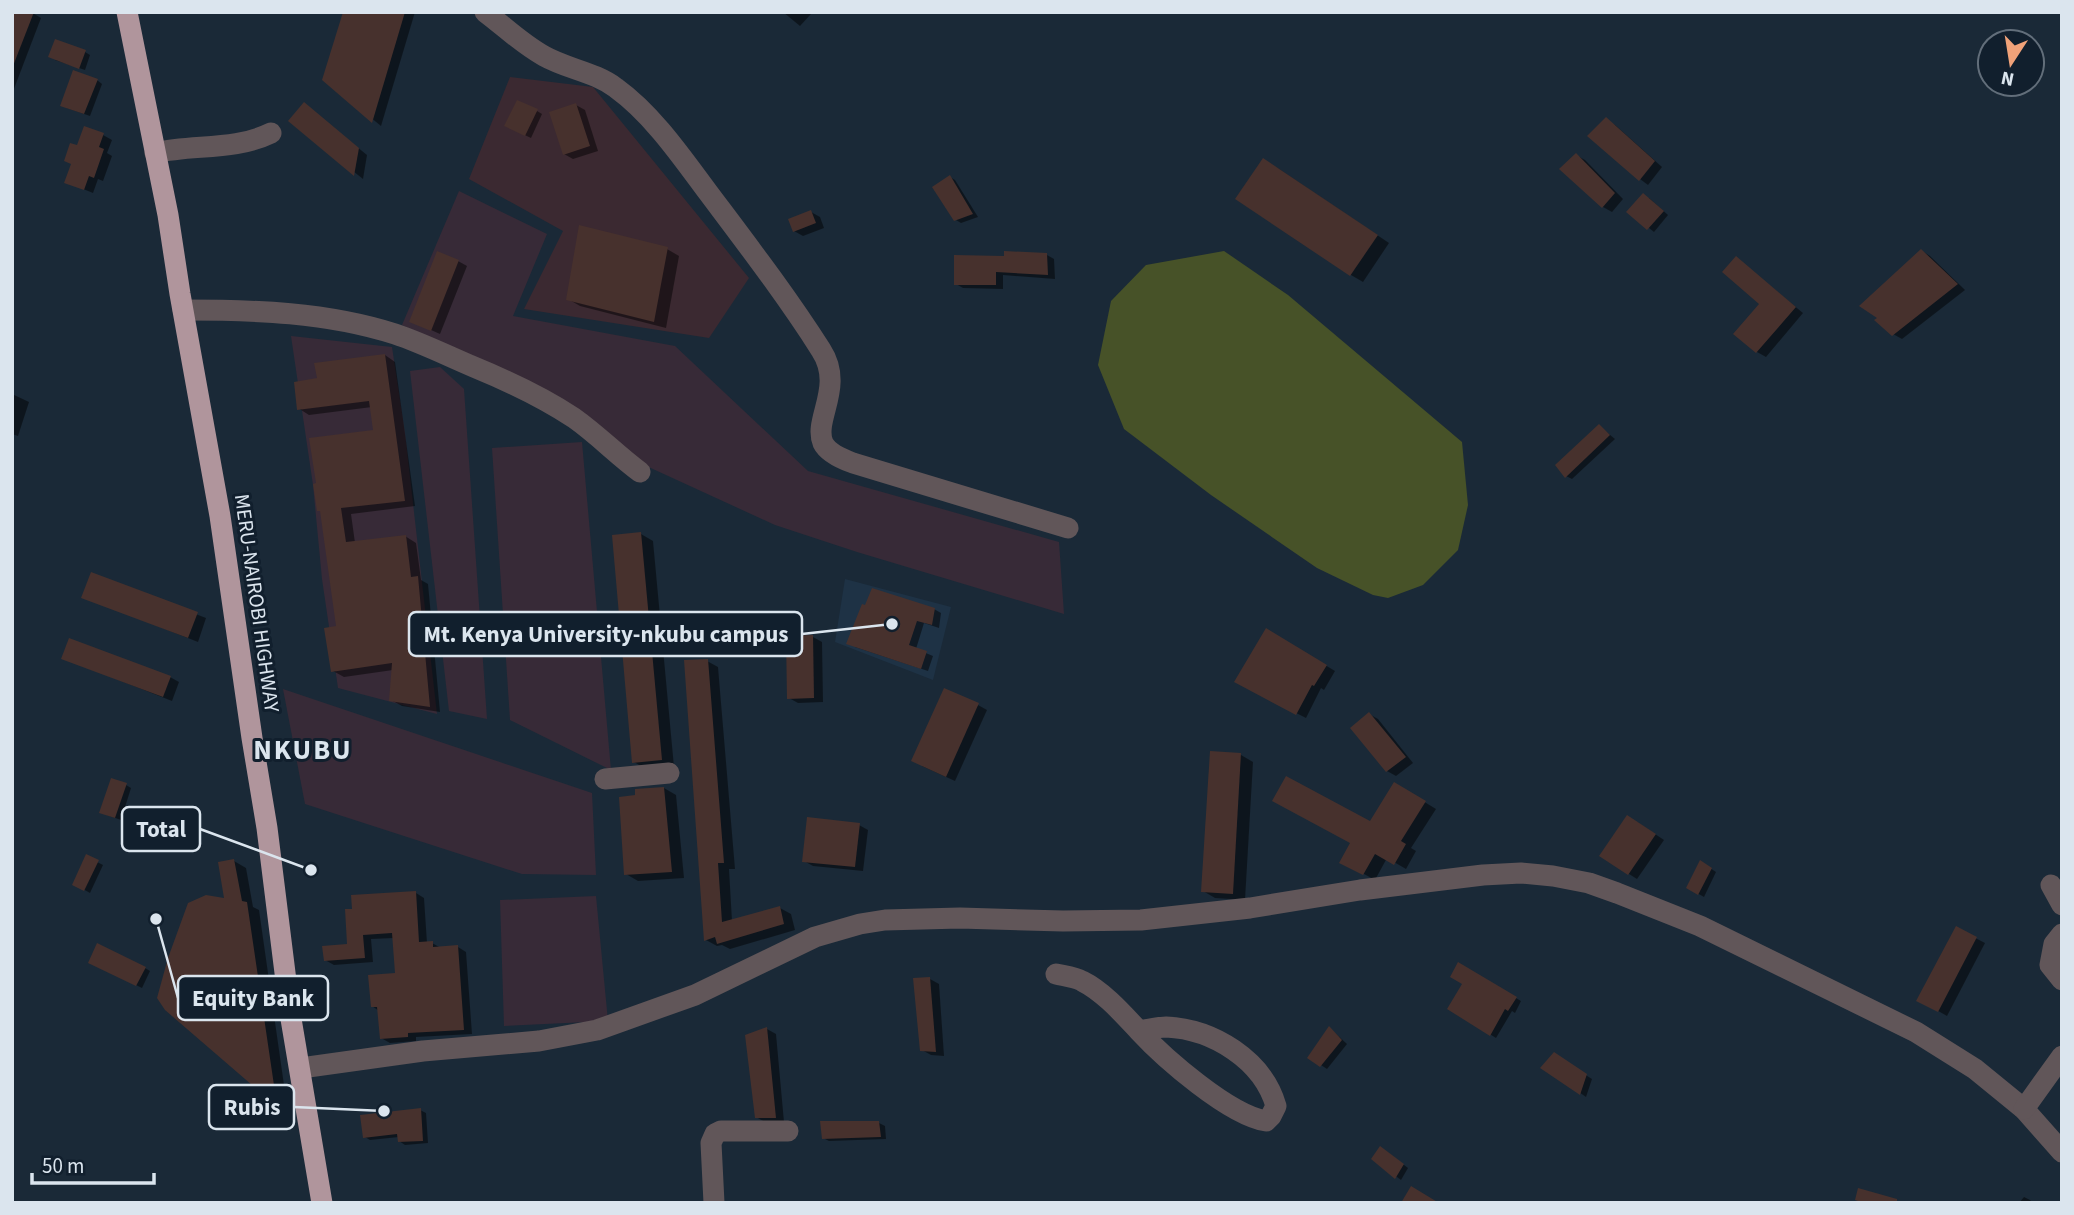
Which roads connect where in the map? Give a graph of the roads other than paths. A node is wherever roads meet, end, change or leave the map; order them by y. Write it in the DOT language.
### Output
graph roads {
  1 [pos="127,12"];
  2 [pos="485,12"];
  3 [pos="271,133"];
  4 [pos="155,153"];
  5 [pos="183,310"];
  6 [pos="640,472"];
  7 [pos="1068,528"];
  8 [pos="669,773"];
  9 [pos="605,779"];
  10 [pos="2051,885"];
  11 [pos="2062,905"];
  12 [pos="2062,934"];
  13 [pos="1056,974"];
  14 [pos="2062,980"];
  15 [pos="1139,1031"];
  16 [pos="2062,1056"];
  17 [pos="301,1068"];
  18 [pos="2024,1110"];
  19 [pos="788,1131"];
  20 [pos="2062,1152"];
  21 [pos="322,1203"];
  22 [pos="713,1203"];
  1 -- 4 [label="highway, MERU-NAIROBI HIGHWAY"];
  2 -- 7 [label="street"];
  3 -- 4 [label="street"];
  4 -- 5 [label="highway, MERU-NAIROBI HIGHWAY"];
  5 -- 6 [label="street"];
  5 -- 17 [label="highway, MERU-NAIROBI HIGHWAY"];
  8 -- 9 [label="street"];
  10 -- 11 [label="street"];
  12 -- 14 [label="street"];
  13 -- 15 [label="street"];
  15 -- 15 [label="street"];
  16 -- 18 [label="street"];
  17 -- 18 [label="street"];
  17 -- 21 [label="highway, MERU-NAIROBI HIGHWAY"];
  18 -- 20 [label="street"];
  19 -- 22 [label="street"];
}
